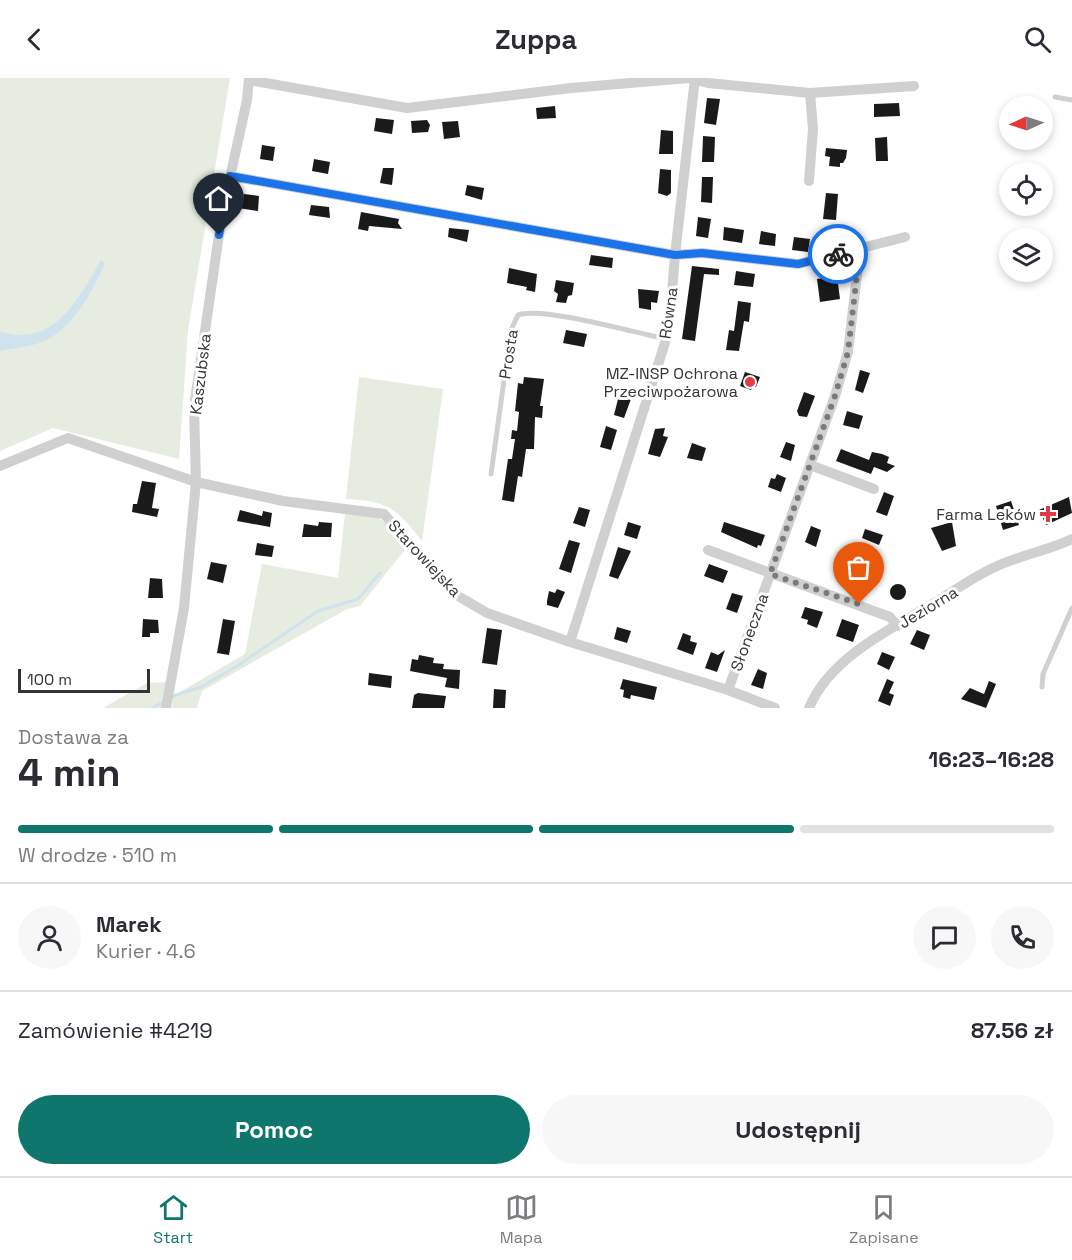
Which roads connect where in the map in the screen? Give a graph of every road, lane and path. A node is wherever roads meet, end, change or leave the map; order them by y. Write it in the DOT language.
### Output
graph roads {
  1 [pos="249,79"];
  2 [pos="695,79"];
  3 [pos="570,83"];
  4 [pos="914,86"];
  5 [pos="810,93"];
  6 [pos="1055,98"];
  7 [pos="1072,100"];
  8 [pos="230,176"];
  9 [pos="809,180"];
  10 [pos="905,237"];
  11 [pos="860,249"];
  12 [pos="675,255"];
  13 [pos="666,339"];
  14 [pos="810,465"];
  15 [pos="0,466"];
  16 [pos="491,474"];
  17 [pos="196,482"];
  18 [pos="874,489"];
  19 [pos="1072,539"];
  20 [pos="708,550"];
  21 [pos="770,574"];
  22 [pos="1072,608"];
  23 [pos="897,626"];
  24 [pos="570,642"];
  25 [pos="1042,687"];
  26 [pos="728,690"];
  27 [pos="166,708"];
  28 [pos="775,708"];
  29 [pos="809,708"];
  1 -- 3 [label="street"];
  1 -- 8 [label="street, Kaszubska"];
  2 -- 3 [label="street"];
  2 -- 5 [label="street"];
  2 -- 12 [label="street, Równa"];
  4 -- 5 [label="street"];
  5 -- 9 [label="street"];
  6 -- 7 [label="lane"];
  8 -- 12 [label="street"];
  8 -- 17 [label="street, Kaszubska"];
  10 -- 11 [label="street"];
  11 -- 12 [label="street"];
  11 -- 14 [label="street, Słoneczna"];
  12 -- 13 [label="street, Równa"];
  13 -- 16 [label="lane, Prosta"];
  13 -- 24 [label="street, Równa"];
  14 -- 18 [label="street"];
  14 -- 21 [label="street, Słoneczna"];
  15 -- 17 [label="street, Starowiejska"];
  17 -- 24 [label="street, Starowiejska"];
  17 -- 27 [label="street, Kaszubska"];
  19 -- 23 [label="street, Jeziorna"];
  20 -- 21 [label="street, Słoneczna"];
  21 -- 23 [label="street, Słoneczna"];
  21 -- 26 [label="street, Słoneczna"];
  22 -- 25 [label="lane"];
  23 -- 29 [label="street, Jeziorna"];
  24 -- 26 [label="street, Starowiejska"];
  26 -- 28 [label="street, Starowiejska"];
}
